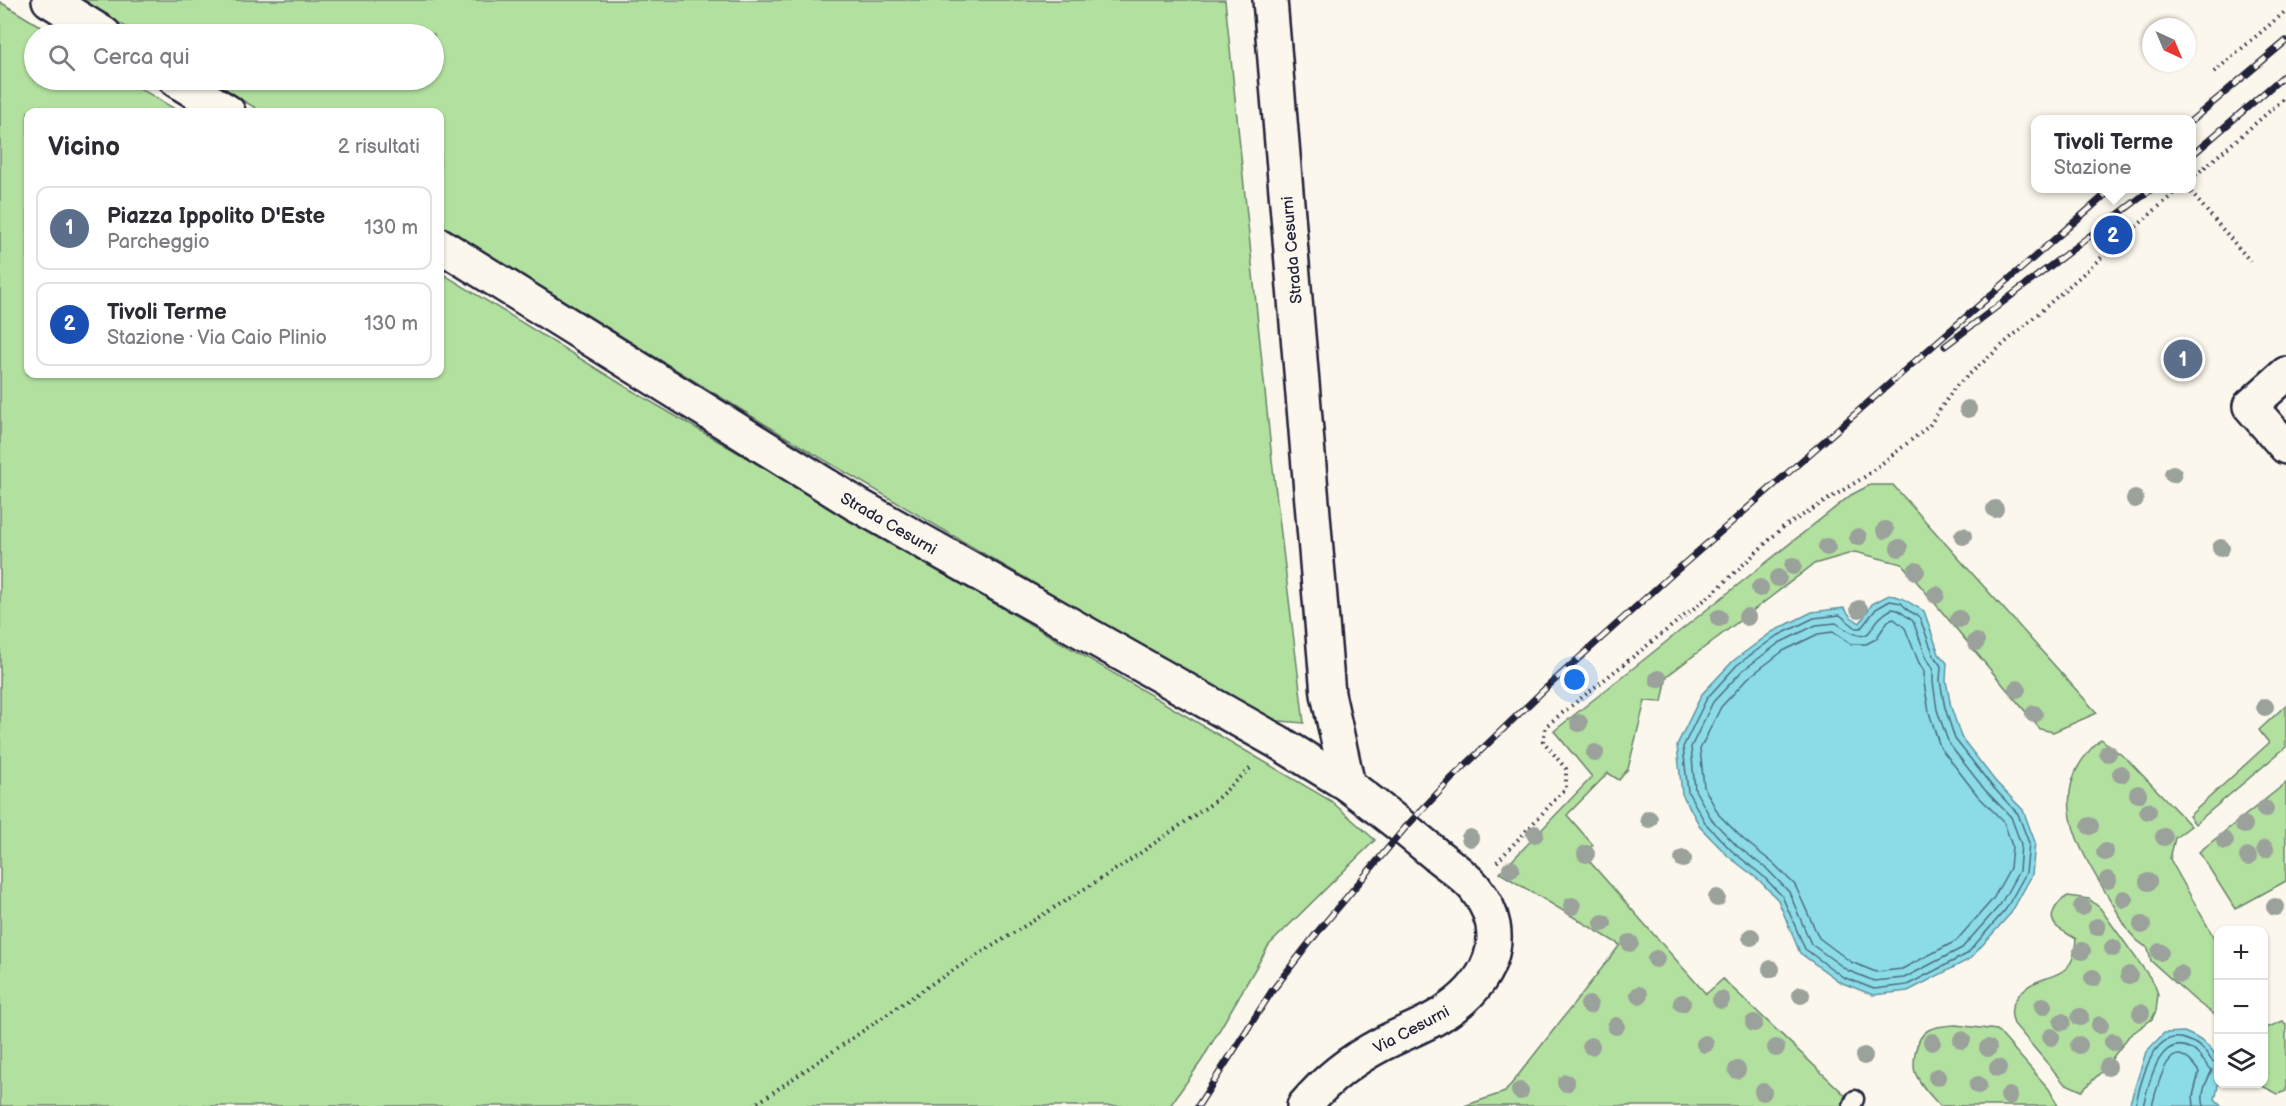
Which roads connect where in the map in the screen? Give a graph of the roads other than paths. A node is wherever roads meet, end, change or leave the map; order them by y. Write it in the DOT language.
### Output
graph roads {
  1 [pos="49,0"];
  2 [pos="1270,0"];
  3 [pos="88,24"];
  4 [pos="192,90"];
  5 [pos="222,108"];
  6 [pos="444,247"];
  7 [pos="2286,374"];
  8 [pos="2286,447"];
  9 [pos="1348,785"];
  10 [pos="1405,828"];
  11 [pos="1304,1106"];
  1 -- 3 [label="street"];
  2 -- 9 [label="street, Strada Cesurni"];
  4 -- 5 [label="street"];
  6 -- 9 [label="street, Strada Cesurni"];
  7 -- 8 [label="street"];
  9 -- 10 [label="street, Strada Cesurni"];
  10 -- 11 [label="street, Via Cesurni"];
}
